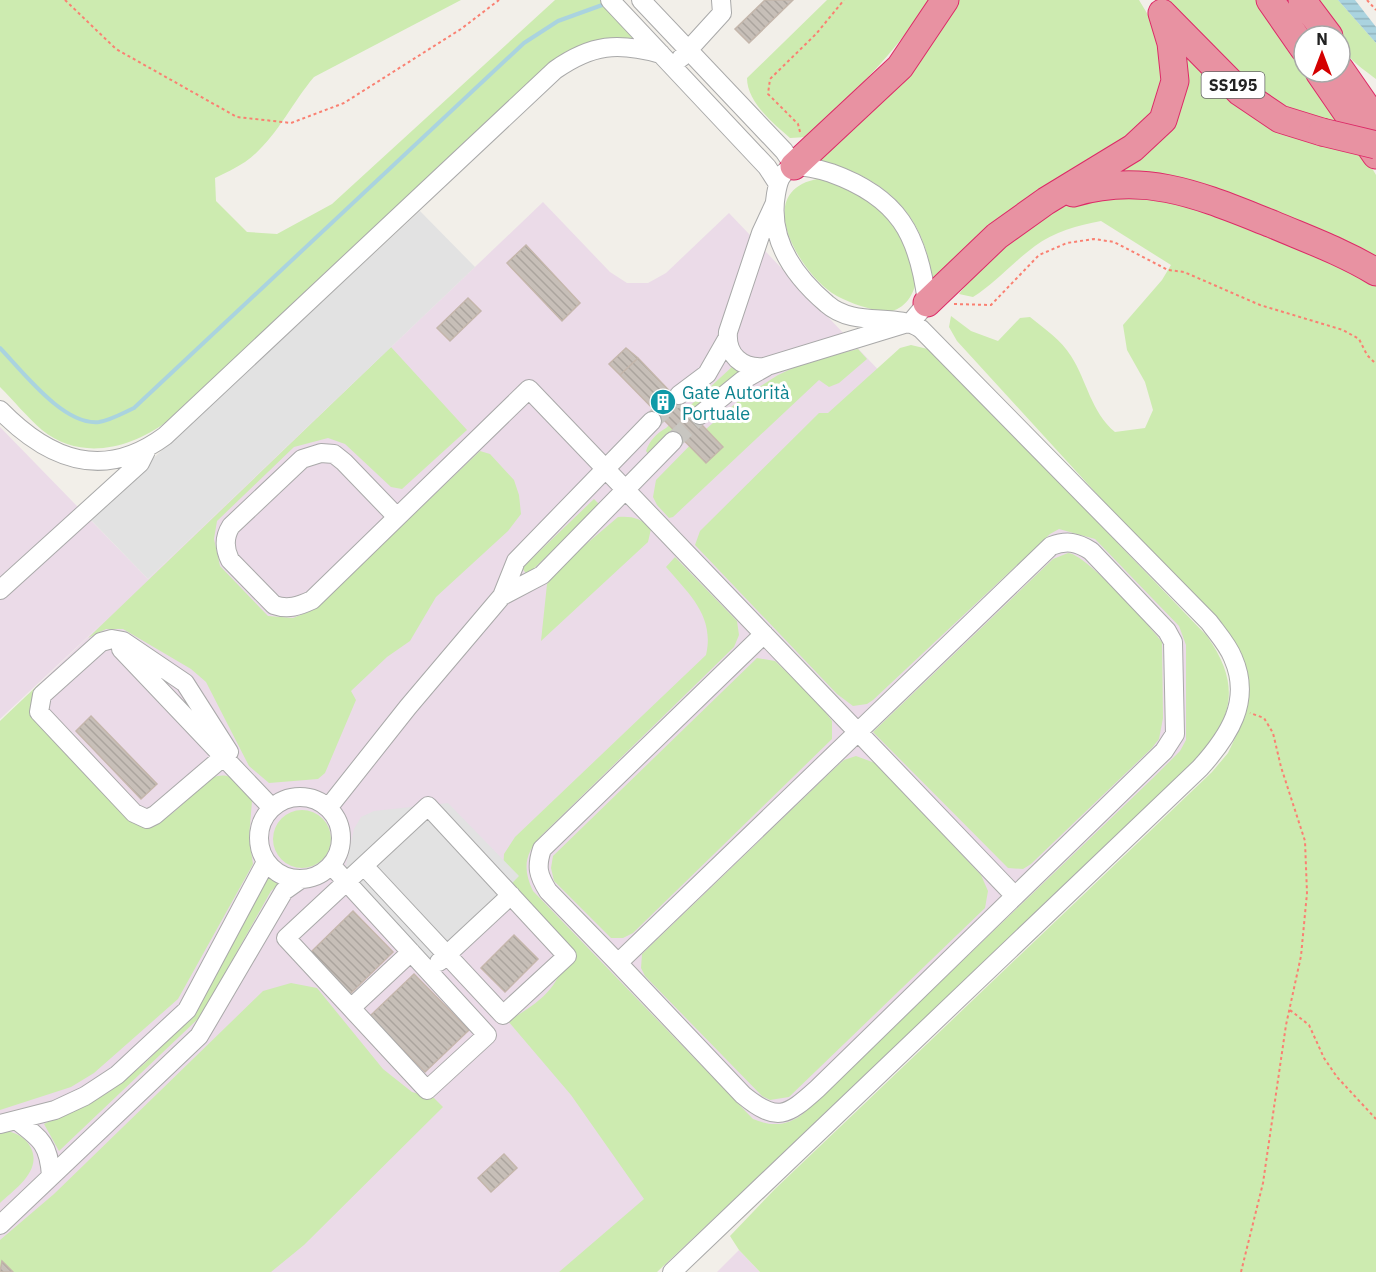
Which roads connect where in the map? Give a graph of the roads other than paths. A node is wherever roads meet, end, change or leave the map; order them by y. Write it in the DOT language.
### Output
graph roads {
  1 [pos="610,0"];
  2 [pos="641,0"];
  3 [pos="721,0"];
  4 [pos="945,0"];
  5 [pos="1270,0"];
  6 [pos="1289,0"];
  7 [pos="1302,0"];
  8 [pos="1156,6"];
  9 [pos="1306,24"];
  10 [pos="1320,24"];
  11 [pos="1292,32"];
  12 [pos="688,50"];
  13 [pos="668,60"];
  14 [pos="1352,63"];
  15 [pos="1327,84"];
  16 [pos="1350,84"];
  17 [pos="1376,87"];
  18 [pos="1376,121"];
  19 [pos="1376,145"];
  20 [pos="1376,156"];
  21 [pos="793,168"];
  22 [pos="1046,201"];
  23 [pos="774,205"];
  24 [pos="1376,272"];
  25 [pos="925,307"];
  26 [pos="727,339"];
  27 [pos="770,365"];
  28 [pos="679,395"];
  29 [pos="0,410"];
  30 [pos="700,415"];
  31 [pos="652,421"];
  32 [pos="673,441"];
  33 [pos="147,449"];
  34 [pos="606,470"];
  35 [pos="624,489"];
  36 [pos="397,517"];
  37 [pos="0,590"];
  38 [pos="502,596"];
  39 [pos="764,634"];
  40 [pos="859,733"];
  41 [pos="223,757"];
  42 [pos="272,808"];
  43 [pos="328,808"];
  44 [pos="266,862"];
  45 [pos="331,865"];
  46 [pos="364,866"];
  47 [pos="301,879"];
  48 [pos="347,882"];
  49 [pos="511,895"];
  50 [pos="1015,896"];
  51 [pos="268,918"];
  52 [pos="286,938"];
  53 [pos="411,952"];
  54 [pos="447,954"];
  55 [pos="618,963"];
  56 [pos="429,971"];
  57 [pos="351,1008"];
  58 [pos="8,1122"];
  59 [pos="51,1176"];
  60 [pos="0,1225"];
  61 [pos="672,1272"];
  1 -- 13 [label="street"];
  2 -- 12 [label="street"];
  3 -- 12 [label="street"];
  4 -- 21 [label="highway"];
  5 -- 11 [label="highway"];
  6 -- 9 [label="highway"];
  7 -- 10 [label="highway"];
  8 -- 19 [label="highway, SS195, bridge"];
  8 -- 22 [label="highway"];
  12 -- 13 [label="street"];
  12 -- 21 [label="street"];
  13 -- 21 [label="street"];
  13 -- 33 [label="street"];
  14 -- 17 [label="highway"];
  15 -- 20 [label="highway"];
  16 -- 18 [label="highway"];
  21 -- 23 [label="street"];
  21 -- 25 [label="street"];
  22 -- 24 [label="highway"];
  22 -- 25 [label="highway"];
  23 -- 25 [label="street"];
  23 -- 26 [label="street"];
  25 -- 27 [label="street"];
  25 -- 61 [label="street"];
  26 -- 27 [label="street"];
  26 -- 28 [label="street"];
  27 -- 30 [label="street"];
  29 -- 33 [label="street"];
  31 -- 34 [label="street"];
  32 -- 35 [label="street"];
  33 -- 37 [label="street"];
  34 -- 35 [label="street"];
  34 -- 36 [label="street"];
  34 -- 38 [label="street"];
  35 -- 38 [label="street"];
  35 -- 39 [label="street"];
  36 -- 36 [label="street"];
  38 -- 43 [label="street"];
  39 -- 40 [label="street"];
  39 -- 55 [label="street"];
  40 -- 50 [label="street"];
  40 -- 50 [label="street"];
  40 -- 55 [label="street"];
  41 -- 41 [label="street"];
  41 -- 42 [label="street"];
  42 -- 43 [label="street"];
  42 -- 44 [label="street"];
  43 -- 45 [label="street"];
  44 -- 47 [label="street"];
  44 -- 58 [label="street"];
  45 -- 47 [label="street"];
  45 -- 48 [label="street"];
  46 -- 48 [label="street"];
  46 -- 49 [label="street"];
  46 -- 54 [label="street"];
  47 -- 51 [label="street"];
  48 -- 52 [label="street"];
  48 -- 53 [label="street"];
  49 -- 54 [label="street"];
  49 -- 54 [label="street"];
  50 -- 55 [label="street"];
  51 -- 52 [label="street"];
  51 -- 59 [label="street"];
  52 -- 57 [label="street"];
  53 -- 56 [label="street"];
  53 -- 57 [label="street"];
  54 -- 56 [label="street"];
  56 -- 57 [label="street"];
  58 -- 59 [label="street"];
  59 -- 60 [label="street"];
}
